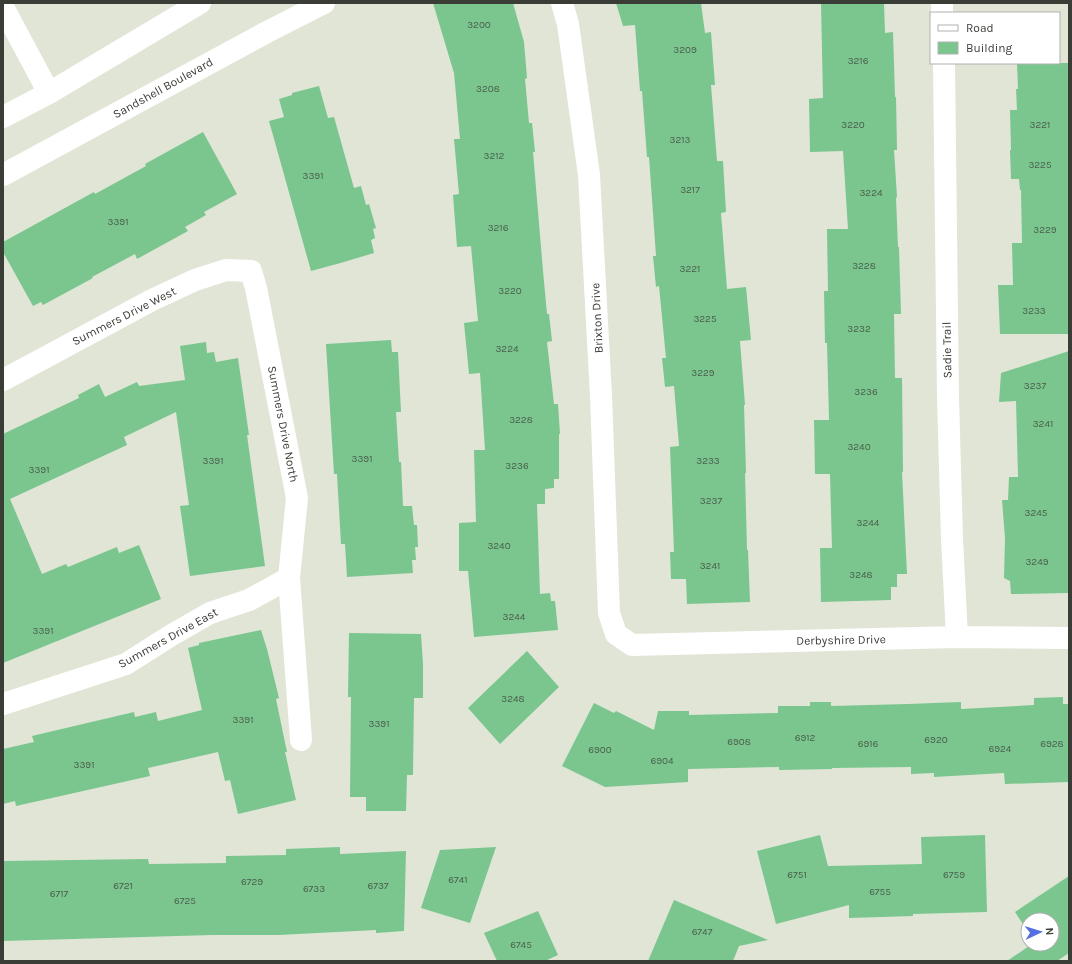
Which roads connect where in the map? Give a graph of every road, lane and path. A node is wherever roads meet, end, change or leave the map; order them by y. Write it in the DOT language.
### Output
graph roads {
  1 [pos="200,3"];
  2 [pos="324,3"];
  3 [pos="562,3"];
  4 [pos="3,7"];
  5 [pos="944,64"];
  6 [pos="49,93"];
  7 [pos="3,117"];
  8 [pos="3,175"];
  9 [pos="251,271"];
  10 [pos="3,380"];
  11 [pos="289,578"];
  12 [pos="616,634"];
  13 [pos="957,638"];
  14 [pos="1069,638"];
  15 [pos="3,704"];
  16 [pos="301,740"];
  1 -- 6 [label="street"];
  2 -- 8 [label="street, Sandshell Boulevard"];
  3 -- 12 [label="street, Brixton Drive"];
  4 -- 6 [label="street"];
  5 -- 13 [label="street, Sadie Trail"];
  6 -- 7 [label="street"];
  9 -- 10 [label="street, Summers Drive West"];
  9 -- 11 [label="street, Summers Drive North"];
  11 -- 15 [label="street, Summers Drive East"];
  11 -- 16 [label="street"];
  12 -- 13 [label="street, Derbyshire Drive"];
  13 -- 14 [label="street, Derbyshire Drive"];
}
